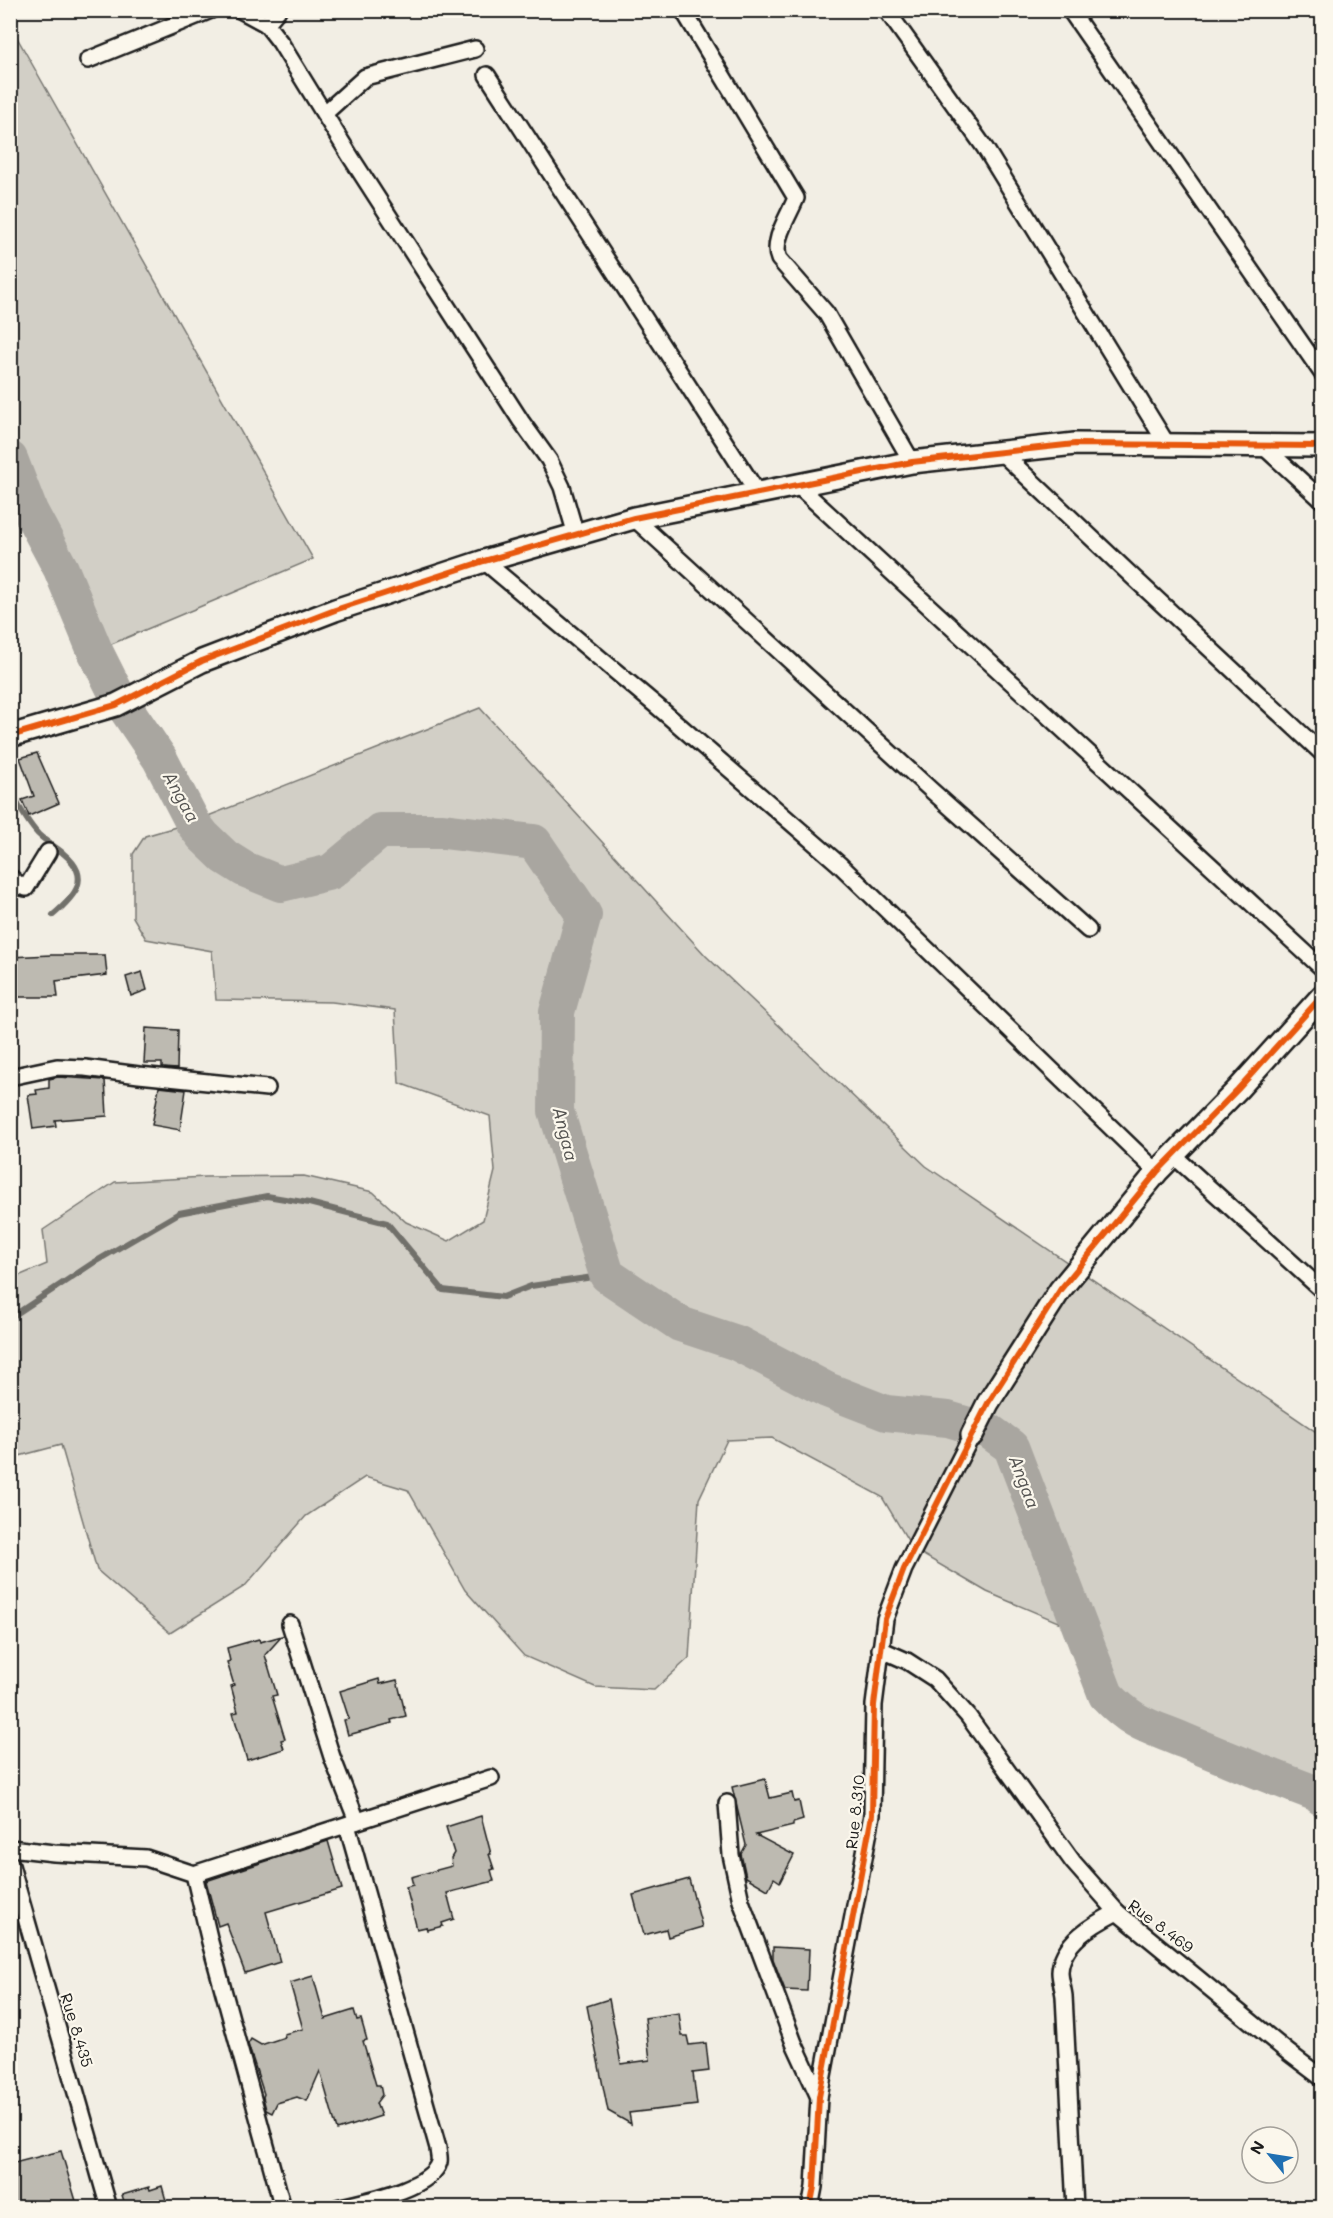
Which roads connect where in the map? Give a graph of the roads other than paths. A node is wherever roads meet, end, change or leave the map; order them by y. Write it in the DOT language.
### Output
graph roads {
  1 [pos="211,10"];
  2 [pos="240,10"];
  3 [pos="278,10"];
  4 [pos="682,10"];
  5 [pos="887,11"];
  6 [pos="1072,13"];
  7 [pos="267,24"];
  8 [pos="475,49"];
  9 [pos="88,60"];
  10 [pos="487,75"];
  11 [pos="325,113"];
  12 [pos="1323,373"];
  13 [pos="1263,446"];
  14 [pos="1323,446"];
  15 [pos="1168,447"];
  16 [pos="1003,454"];
  17 [pos="912,462"];
  18 [pos="796,484"];
  19 [pos="757,492"];
  20 [pos="1323,500"];
  21 [pos="634,518"];
  22 [pos="576,535"];
  23 [pos="484,561"];
  24 [pos="10,736"];
  25 [pos="1323,753"];
  26 [pos="48,852"];
  27 [pos="10,877"];
  28 [pos="1088,930"];
  29 [pos="1323,968"];
  30 [pos="1323,996"];
  31 [pos="10,1077"];
  32 [pos="267,1088"];
  33 [pos="1173,1155"];
  34 [pos="1157,1172"];
  35 [pos="1321,1284"];
  36 [pos="972,1436"];
  37 [pos="290,1624"];
  38 [pos="880,1649"];
  39 [pos="491,1778"];
  40 [pos="727,1803"];
  41 [pos="352,1823"];
  42 [pos="10,1848"];
  43 [pos="10,1862"];
  44 [pos="194,1874"];
  45 [pos="1117,1911"];
  46 [pos="1323,2078"];
  47 [pos="819,2097"];
  48 [pos="109,2208"];
  49 [pos="284,2208"];
  50 [pos="337,2208"];
  51 [pos="810,2208"];
  52 [pos="1075,2208"];
  1 -- 9 [label="street"];
  2 -- 7 [label="street"];
  3 -- 7 [label="street"];
  4 -- 17 [label="street"];
  5 -- 15 [label="street"];
  6 -- 12 [label="street"];
  7 -- 11 [label="street"];
  8 -- 11 [label="street"];
  10 -- 19 [label="street"];
  11 -- 22 [label="street"];
  13 -- 14 [label="street"];
  13 -- 15 [label="street"];
  13 -- 20 [label="street"];
  15 -- 16 [label="street"];
  16 -- 17 [label="street"];
  16 -- 25 [label="street"];
  17 -- 18 [label="street"];
  18 -- 19 [label="street"];
  18 -- 29 [label="street"];
  19 -- 21 [label="street"];
  21 -- 22 [label="street"];
  21 -- 28 [label="street"];
  22 -- 23 [label="street"];
  23 -- 24 [label="street"];
  23 -- 34 [label="street"];
  26 -- 27 [label="street"];
  30 -- 33 [label="street"];
  31 -- 32 [label="street"];
  33 -- 34 [label="street"];
  33 -- 35 [label="street"];
  34 -- 36 [label="street"];
  36 -- 38 [label="street, Rue 8.310"];
  37 -- 41 [label="street"];
  38 -- 45 [label="street"];
  38 -- 47 [label="street, Rue 8.310"];
  39 -- 41 [label="street"];
  40 -- 47 [label="street"];
  41 -- 44 [label="street"];
  41 -- 50 [label="street"];
  42 -- 44 [label="street"];
  43 -- 48 [label="street, Rue 8.435"];
  44 -- 49 [label="street"];
  45 -- 46 [label="street, Rue 8.469"];
  45 -- 52 [label="street, Rue 8.469"];
  47 -- 51 [label="street, Rue 8.310"];
}
